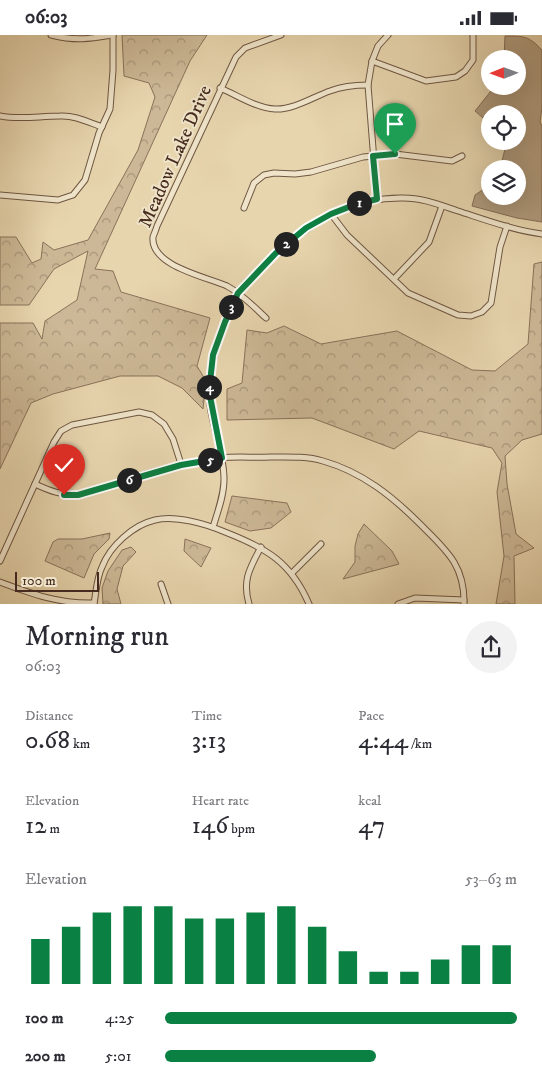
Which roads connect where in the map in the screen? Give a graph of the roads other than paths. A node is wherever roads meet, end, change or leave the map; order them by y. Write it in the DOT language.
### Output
graph roads {
  1 [pos="51,35"];
  2 [pos="113,35"];
  3 [pos="279,35"];
  4 [pos="388,35"];
  5 [pos="474,35"];
  6 [pos="372,61"];
  7 [pos="368,85"];
  8 [pos="220,88"];
  9 [pos="0,116"];
  10 [pos="102,127"];
  11 [pos="373,156"];
  12 [pos="462,156"];
  13 [pos="0,195"];
  14 [pos="377,199"];
  15 [pos="442,205"];
  16 [pos="244,207"];
  17 [pos="331,214"];
  18 [pos="506,226"];
  19 [pos="542,234"];
  20 [pos="394,279"];
  21 [pos="238,293"];
  22 [pos="266,318"];
  23 [pos="222,458"];
  24 [pos="181,465"];
  25 [pos="35,484"];
  26 [pos="213,527"];
  27 [pos="321,544"];
  28 [pos="261,547"];
  29 [pos="0,561"];
  30 [pos="292,573"];
  31 [pos="0,582"];
  32 [pos="161,584"];
  33 [pos="464,602"];
  34 [pos="94,604"];
  35 [pos="168,604"];
  36 [pos="249,604"];
  37 [pos="308,604"];
  38 [pos="398,604"];
  1 -- 2 [label="street"];
  2 -- 10 [label="street"];
  3 -- 8 [label="street, Meadow Lake Drive"];
  4 -- 6 [label="street"];
  5 -- 6 [label="street"];
  6 -- 7 [label="street"];
  7 -- 8 [label="street"];
  7 -- 11 [label="street"];
  8 -- 21 [label="street, Meadow Lake Drive"];
  9 -- 10 [label="street"];
  10 -- 13 [label="street"];
  11 -- 12 [label="street"];
  11 -- 14 [label="street"];
  11 -- 16 [label="street"];
  14 -- 15 [label="street"];
  14 -- 17 [label="street"];
  15 -- 18 [label="street"];
  15 -- 20 [label="street"];
  17 -- 20 [label="street"];
  17 -- 21 [label="street"];
  18 -- 19 [label="street"];
  18 -- 20 [label="street"];
  21 -- 22 [label="street, Meadow Lake Drive"];
  21 -- 23 [label="street"];
  23 -- 24 [label="street"];
  23 -- 26 [label="street"];
  23 -- 33 [label="street"];
  24 -- 25 [label="street"];
  24 -- 25 [label="street"];
  25 -- 29 [label="street"];
  26 -- 28 [label="street"];
  26 -- 34 [label="street"];
  27 -- 30 [label="street"];
  28 -- 30 [label="street"];
  28 -- 36 [label="street"];
  30 -- 37 [label="street"];
  31 -- 34 [label="street"];
  32 -- 35 [label="street"];
  33 -- 38 [label="street"];
}
